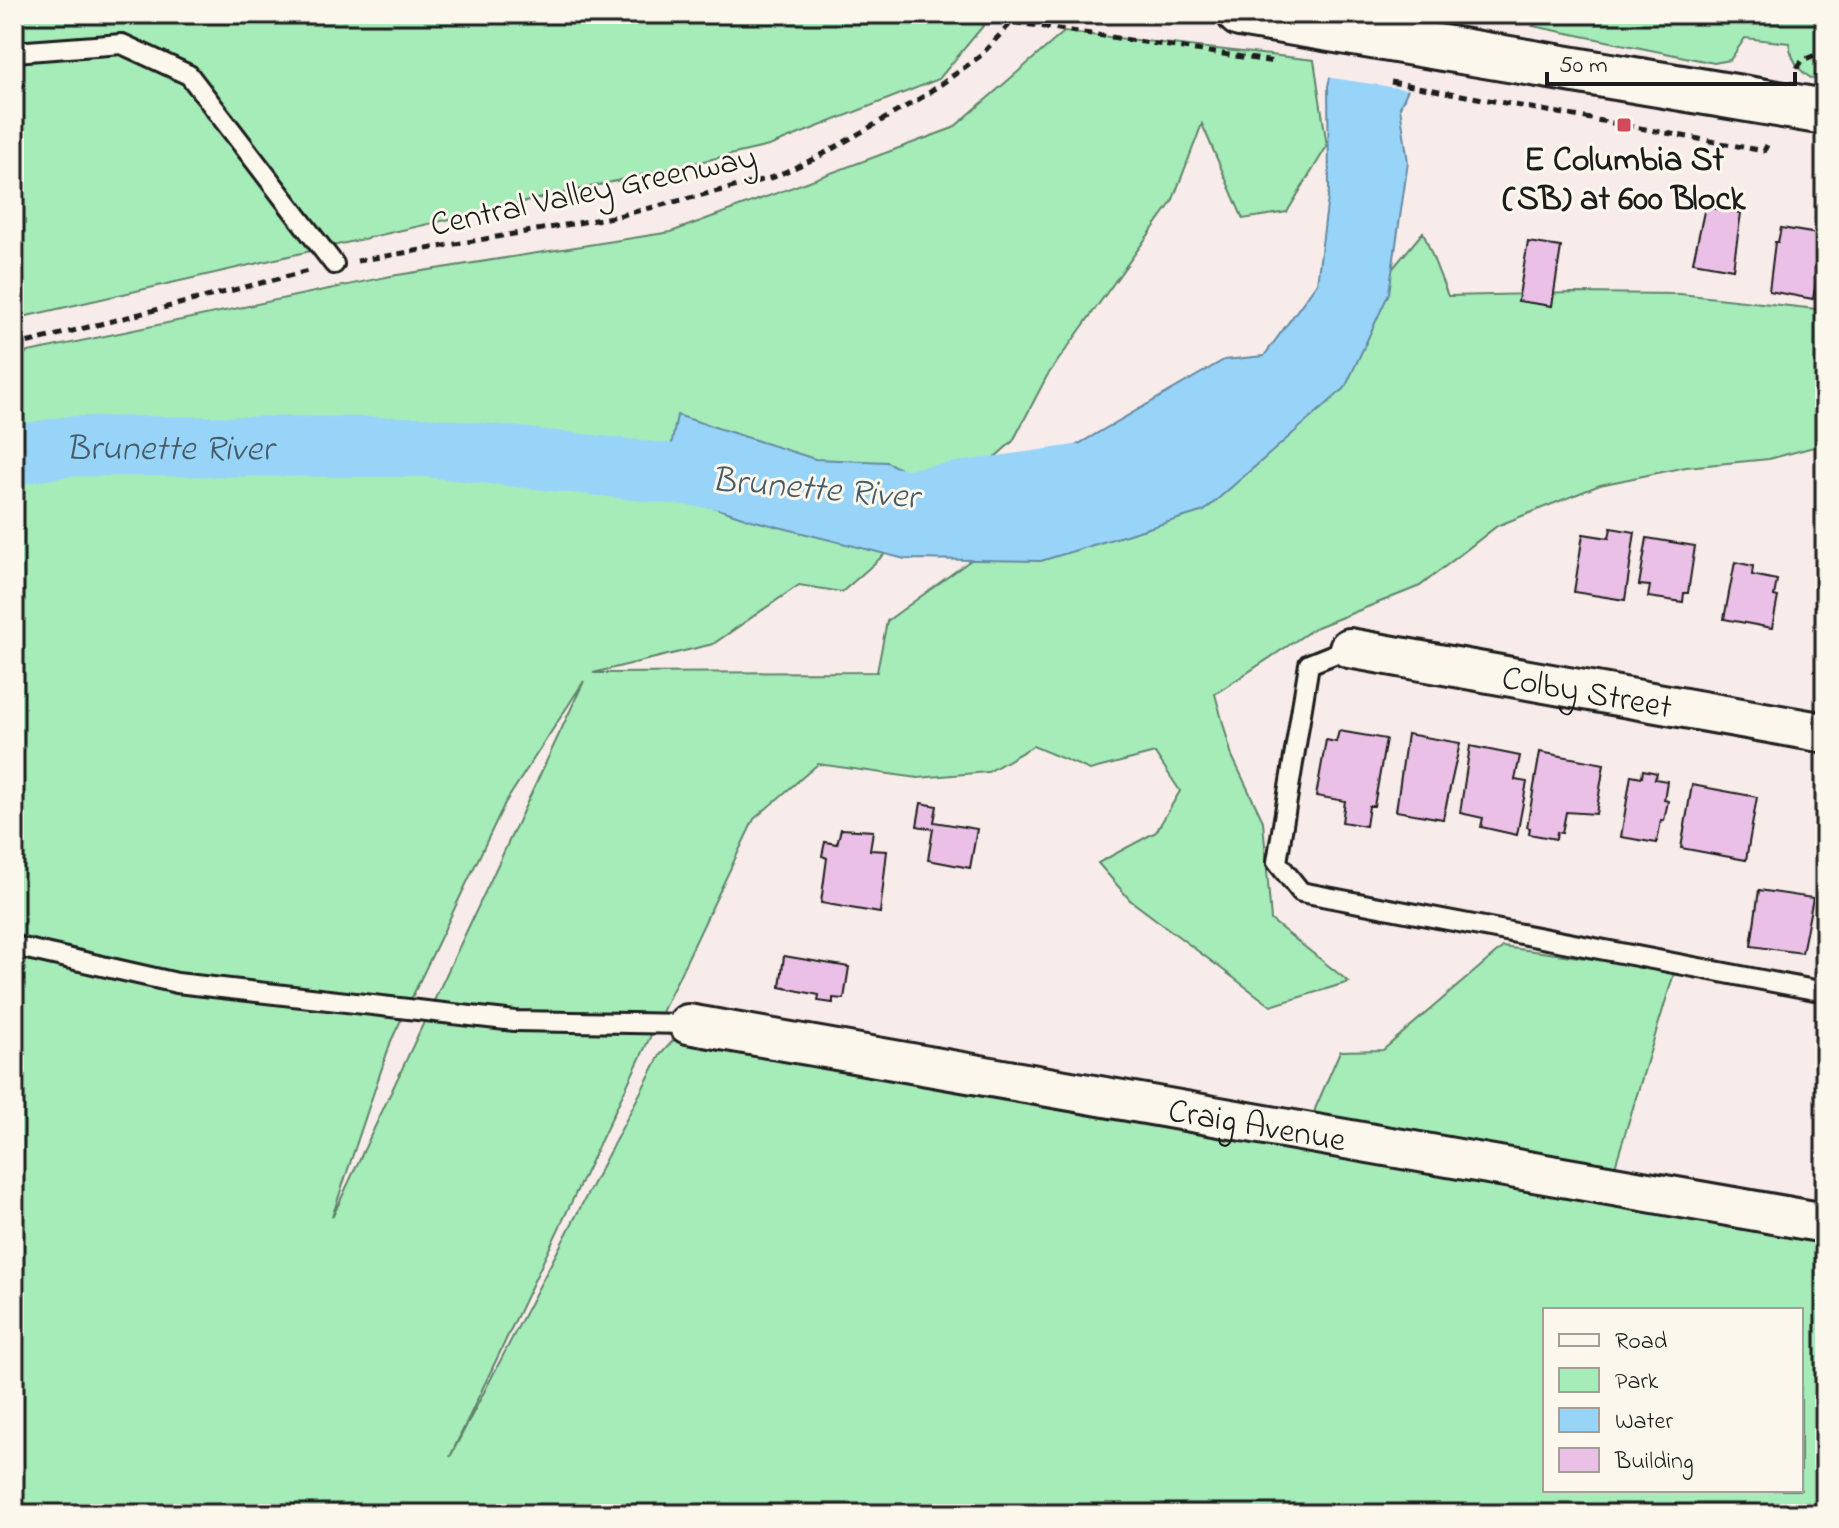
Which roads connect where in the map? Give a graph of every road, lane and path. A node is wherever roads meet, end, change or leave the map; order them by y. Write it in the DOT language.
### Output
graph roads {
  1 [pos="1240,14"];
  2 [pos="1825,51"];
  3 [pos="14,52"];
  4 [pos="1287,64"];
  5 [pos="1422,66"];
  6 [pos="1798,67"];
  7 [pos="1825,112"];
  8 [pos="1764,151"];
  9 [pos="334,264"];
  10 [pos="14,346"];
  11 [pos="1349,648"];
  12 [pos="1825,733"];
  13 [pos="14,946"];
  14 [pos="1825,992"];
  15 [pos="688,1024"];
  16 [pos="1825,1223"];
  1 -- 5 [label="main road"];
  2 -- 6 [label="path"];
  3 -- 9 [label="lane"];
  4 -- 9 [label="path, Central Valley Greenway"];
  5 -- 7 [label="main road"];
  5 -- 8 [label="path"];
  9 -- 10 [label="path, Central Valley Greenway"];
  11 -- 12 [label="street, Colby Street"];
  11 -- 14 [label="lane"];
  13 -- 15 [label="lane"];
  15 -- 16 [label="street, Craig Avenue"];
}
